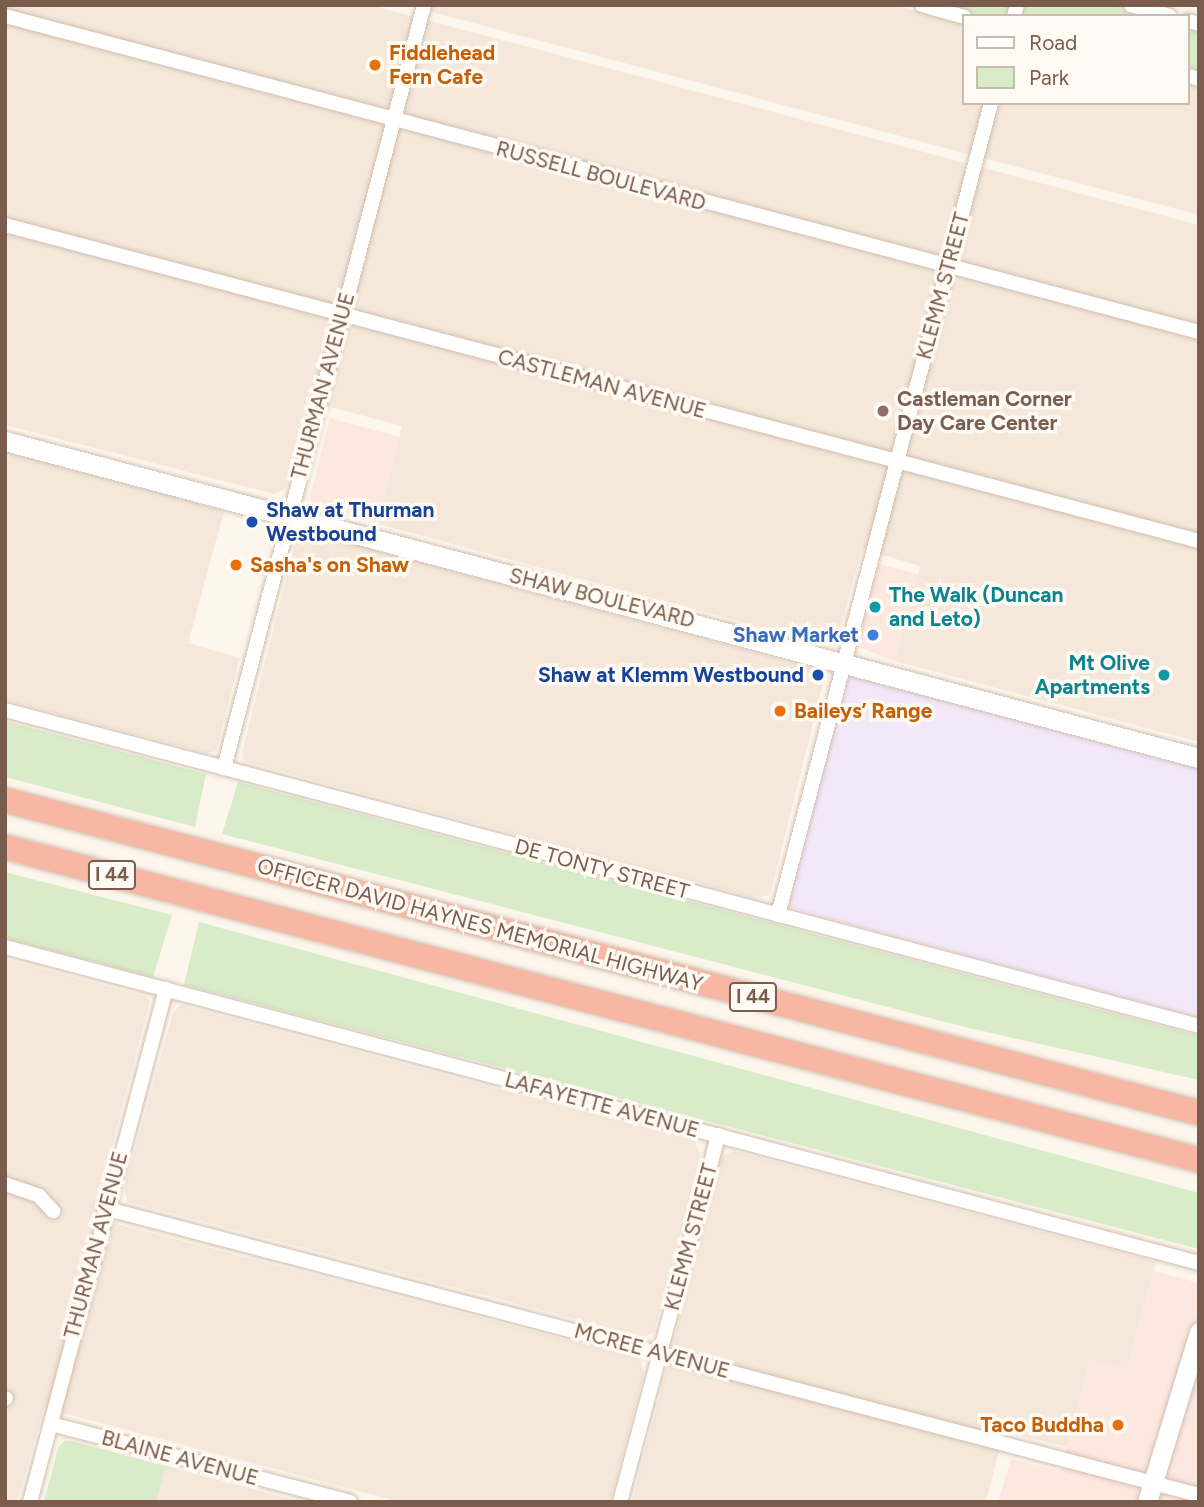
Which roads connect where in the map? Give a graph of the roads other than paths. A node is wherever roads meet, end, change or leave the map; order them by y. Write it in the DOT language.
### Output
graph roads {
  1 [pos="424,5"];
  2 [pos="922,5"];
  3 [pos="1131,5"];
  4 [pos="1162,14"];
  5 [pos="5,16"];
  6 [pos="962,16"];
  7 [pos="990,105"];
  8 [pos="393,121"];
  9 [pos="5,225"];
  10 [pos="948,266"];
  11 [pos="341,316"];
  12 [pos="1199,332"];
  13 [pos="5,441"];
  14 [pos="897,461"];
  15 [pos="288,516"];
  16 [pos="1199,541"];
  17 [pos="842,660"];
  18 [pos="5,710"];
  19 [pos="1199,758"];
  20 [pos="224,768"];
  21 [pos="5,800"];
  22 [pos="5,847"];
  23 [pos="778,915"];
  24 [pos="5,947"];
  25 [pos="166,989"];
  26 [pos="1199,1026"];
  27 [pos="1198,1113"];
  28 [pos="718,1135"];
  29 [pos="1192,1158"];
  30 [pos="5,1184"];
  31 [pos="104,1208"];
  32 [pos="53,1211"];
  33 [pos="1199,1263"];
  34 [pos="1199,1332"];
  35 [pos="660,1353"];
  36 [pos="51,1424"];
  37 [pos="1153,1482"];
  38 [pos="1199,1495"];
  39 [pos="30,1502"];
  40 [pos="350,1502"];
  41 [pos="620,1502"];
  42 [pos="1147,1502"];
  1 -- 8 [label="street, THURMAN AVENUE"];
  2 -- 6 [label="street"];
  3 -- 4 [label="street"];
  5 -- 8 [label="street, RUSSELL BOULEVARD"];
  7 -- 10 [label="street, KLEMM STREET"];
  8 -- 10 [label="street, RUSSELL BOULEVARD"];
  8 -- 11 [label="street, THURMAN AVENUE"];
  9 -- 11 [label="street, CASTLEMAN AVENUE"];
  10 -- 12 [label="street, RUSSELL BOULEVARD"];
  10 -- 14 [label="street, KLEMM STREET"];
  11 -- 14 [label="street, CASTLEMAN AVENUE"];
  11 -- 15 [label="street, THURMAN AVENUE"];
  13 -- 15 [label="street, SHAW BOULEVARD"];
  14 -- 16 [label="street, CASTLEMAN AVENUE"];
  14 -- 17 [label="street, KLEMM STREET"];
  15 -- 17 [label="street, SHAW BOULEVARD"];
  15 -- 20 [label="street, THURMAN AVENUE"];
  17 -- 19 [label="street, SHAW BOULEVARD"];
  17 -- 23 [label="street, KLEMM STREET"];
  18 -- 20 [label="street, DE TONTY STREET"];
  20 -- 23 [label="street, DE TONTY STREET"];
  21 -- 27 [label="highway, OFFICER DAVID HAYNES MEMORIAL HIGHWAY / I 44"];
  22 -- 29 [label="highway, OFFICER DAVID HAYNES MEMORIAL HIGHWAY / I 44"];
  23 -- 26 [label="street, DE TONTY STREET"];
  24 -- 25 [label="street, LAFAYETTE AVENUE"];
  25 -- 28 [label="street, LAFAYETTE AVENUE"];
  25 -- 31 [label="street, THURMAN AVENUE"];
  28 -- 33 [label="street, LAFAYETTE AVENUE"];
  28 -- 35 [label="street, KLEMM STREET"];
  30 -- 32 [label="street"];
  31 -- 35 [label="street, MCREE AVENUE"];
  31 -- 36 [label="street, THURMAN AVENUE"];
  34 -- 37 [label="street"];
  35 -- 37 [label="street, MCREE AVENUE"];
  35 -- 41 [label="street, KLEMM STREET"];
  36 -- 39 [label="street, THURMAN AVENUE"];
  36 -- 40 [label="street, BLAINE AVENUE"];
  37 -- 38 [label="street, MCREE AVENUE"];
  37 -- 42 [label="street"];
}
